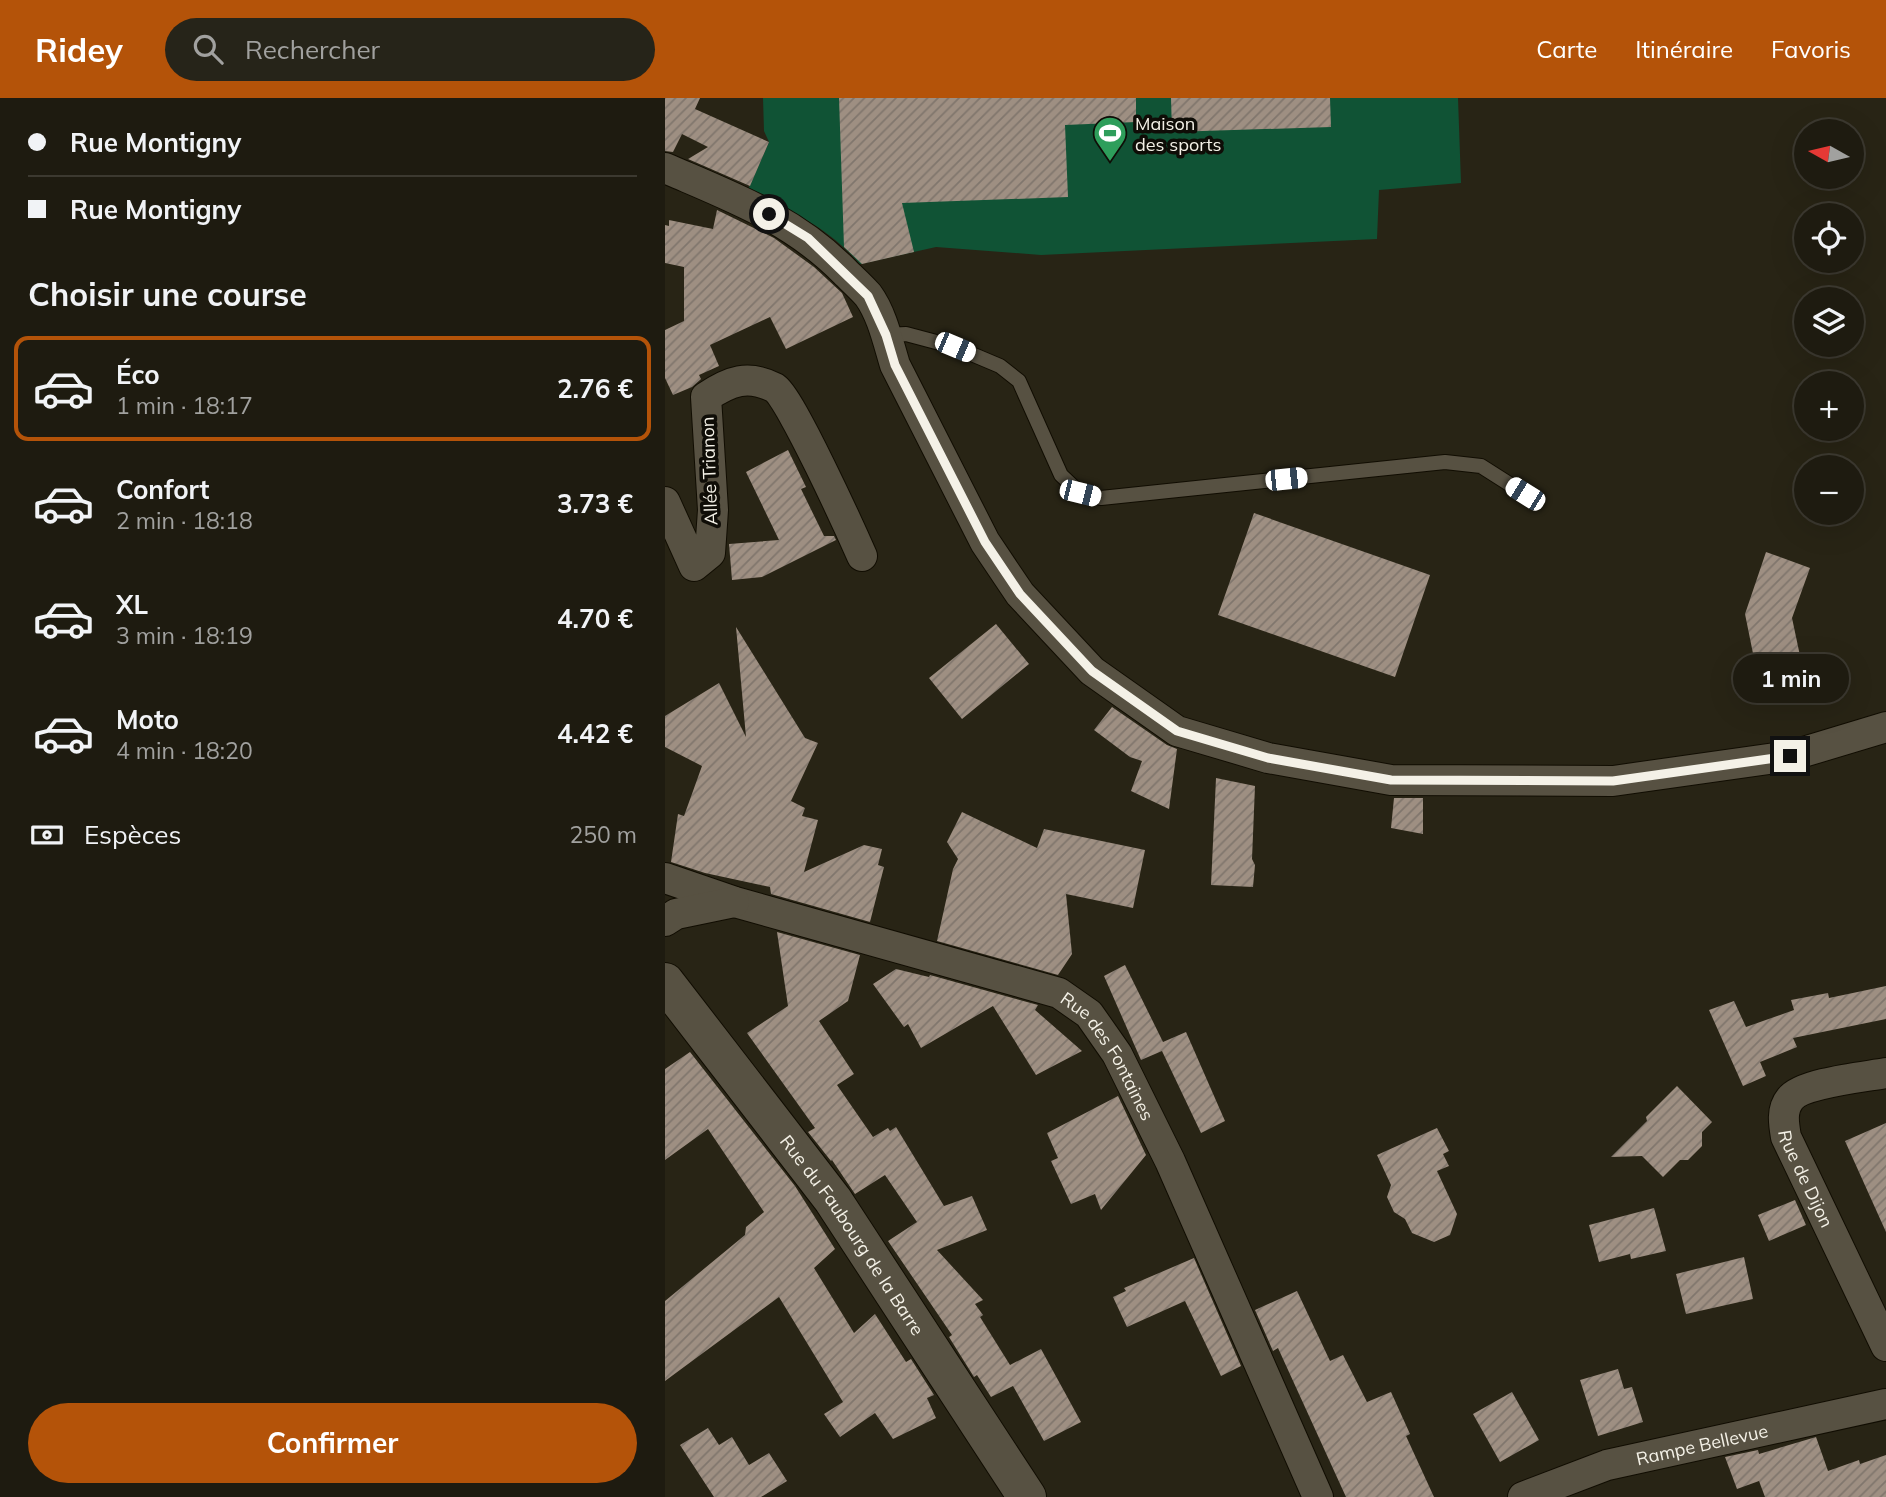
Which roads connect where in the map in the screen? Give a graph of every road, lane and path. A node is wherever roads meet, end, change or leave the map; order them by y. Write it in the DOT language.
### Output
graph roads {
  1 [pos="665,168"];
  2 [pos="886,335"];
  3 [pos="1525,494"];
  4 [pos="665,502"];
  5 [pos="863,556"];
  6 [pos="1886,727"];
  7 [pos="665,878"];
  8 [pos="734,902"];
  9 [pos="665,921"];
  10 [pos="665,982"];
  11 [pos="1886,1073"];
  12 [pos="1886,1346"];
  13 [pos="1886,1404"];
  14 [pos="1027,1497"];
  15 [pos="1318,1497"];
  16 [pos="1523,1497"];
  1 -- 2 [label="street"];
  2 -- 3 [label="lane"];
  2 -- 6 [label="street"];
  4 -- 5 [label="street, Allée Trianon"];
  7 -- 8 [label="street, Rue des Fontaines"];
  8 -- 9 [label="street"];
  8 -- 15 [label="street, Rue des Fontaines"];
  10 -- 14 [label="main road, Rue du Faubourg de la Barre"];
  11 -- 12 [label="street, Rue de Dijon"];
  13 -- 16 [label="street, Rampe Bellevue"];
}
